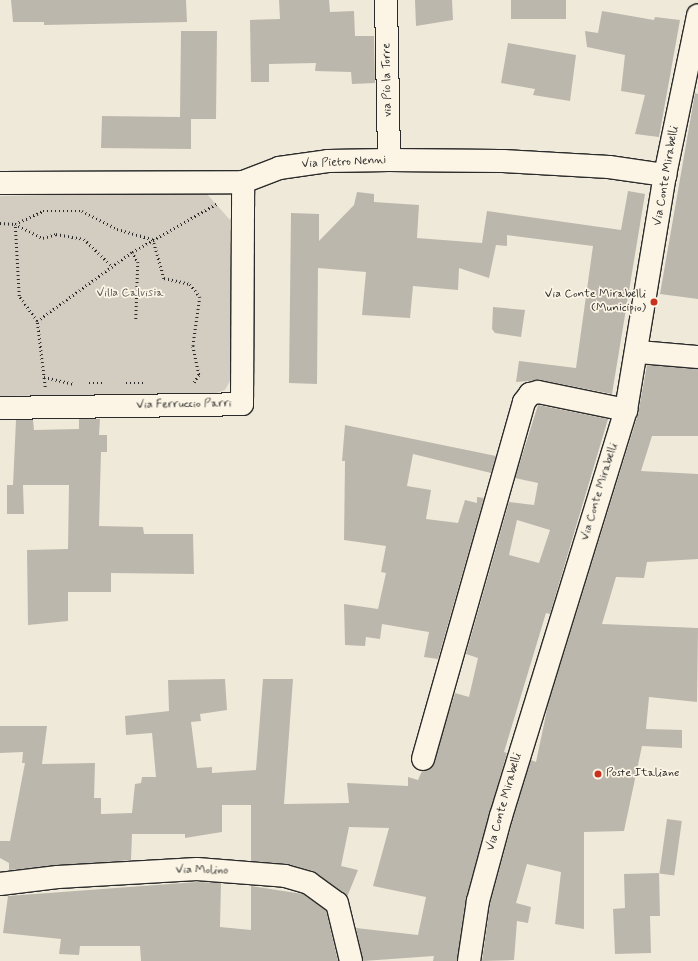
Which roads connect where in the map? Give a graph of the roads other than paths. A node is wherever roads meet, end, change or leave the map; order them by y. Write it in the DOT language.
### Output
graph roads {
  1 [pos="386,0"];
  2 [pos="697,25"];
  3 [pos="390,160"];
  4 [pos="665,175"];
  5 [pos="243,182"];
  6 [pos="0,183"];
  7 [pos="638,352"];
  8 [pos="698,357"];
  9 [pos="0,408"];
  10 [pos="626,410"];
  11 [pos="423,759"];
  12 [pos="0,884"];
  13 [pos="351,961"];
  14 [pos="469,961"];
  1 -- 3 [label="street, via Pio la Torre"];
  2 -- 4 [label="street, Via Conte Mirabelli"];
  3 -- 4 [label="street, Via Pietro Nenni"];
  3 -- 5 [label="street, Via Pietro Nenni"];
  4 -- 7 [label="street, Via Conte Mirabelli"];
  5 -- 6 [label="street, Via Pietro Nenni"];
  5 -- 9 [label="street, Via Ferruccio Parri"];
  7 -- 8 [label="street"];
  7 -- 10 [label="street, Via Conte Mirabelli"];
  10 -- 11 [label="street"];
  10 -- 14 [label="street, Via Conte Mirabelli"];
  12 -- 13 [label="street, Via Molino"];
}
